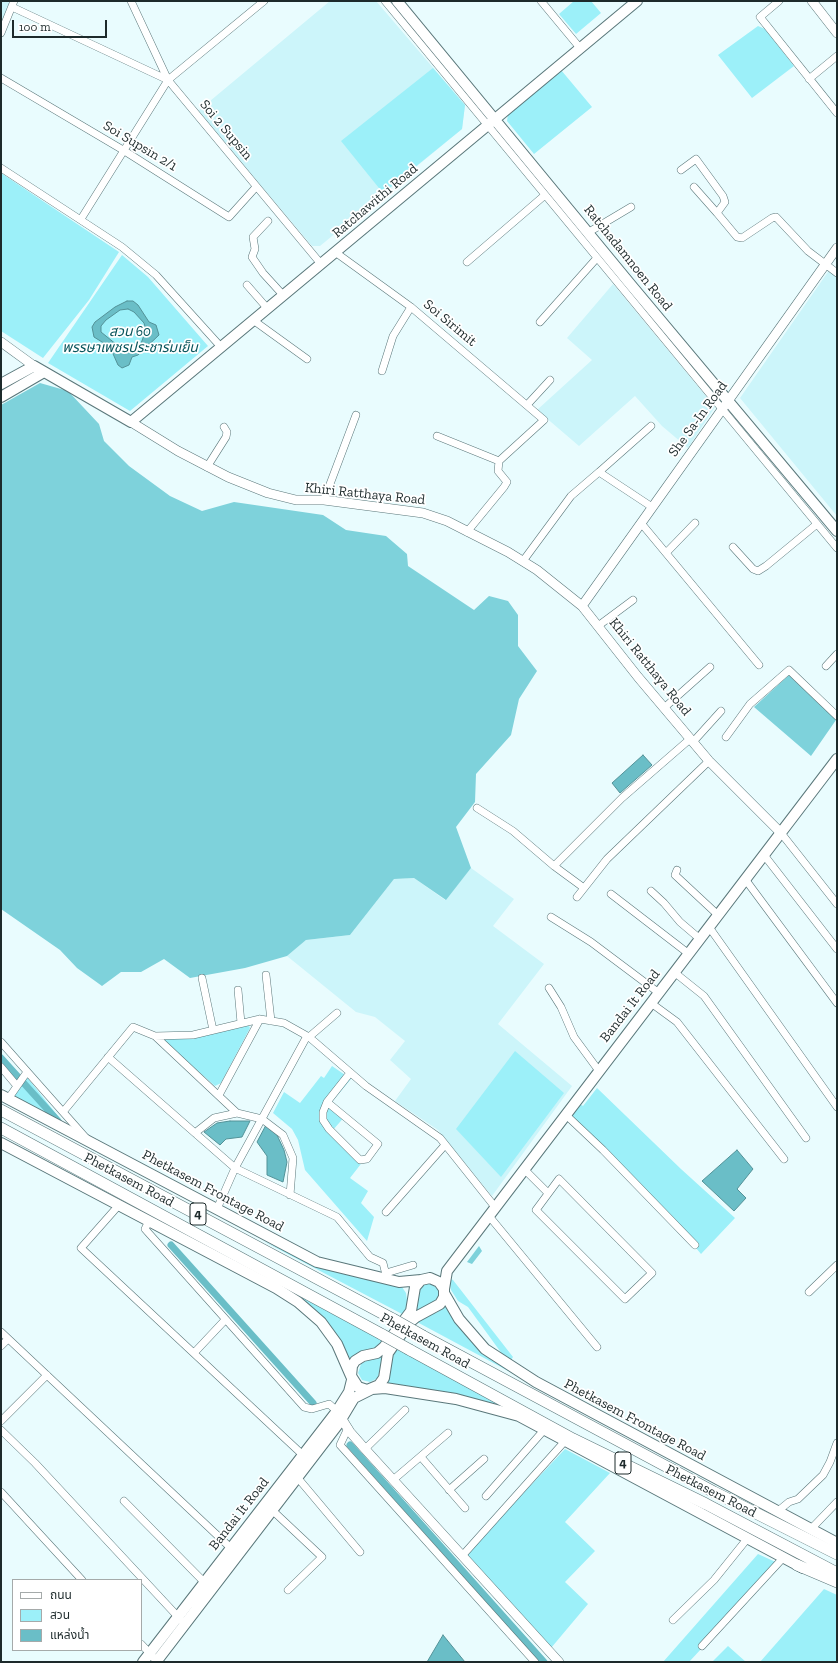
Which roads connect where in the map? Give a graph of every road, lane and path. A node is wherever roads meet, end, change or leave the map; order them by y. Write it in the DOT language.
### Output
graph roads {
  1 [pos="131,1"];
  2 [pos="264,1"];
  3 [pos="385,1"];
  4 [pos="397,1"];
  5 [pos="541,1"];
  6 [pos="637,1"];
  7 [pos="779,1"];
  8 [pos="812,1"];
  9 [pos="13,4"];
  10 [pos="1,33"];
  11 [pos="837,33"];
  12 [pos="580,48"];
  13 [pos="435,55"];
  14 [pos="837,56"];
  15 [pos="1,78"];
  16 [pos="809,79"];
  17 [pos="168,80"];
  18 [pos="837,113"];
  19 [pos="491,122"];
  20 [pos="123,150"];
  21 [pos="1,168"];
  22 [pos="681,170"];
  23 [pos="256,187"];
  24 [pos="694,188"];
  25 [pos="544,189"];
  26 [pos="630,207"];
  27 [pos="717,213"];
  28 [pos="81,219"];
  29 [pos="268,221"];
  30 [pos="589,232"];
  31 [pos="837,248"];
  32 [pos="335,252"];
  33 [pos="596,259"];
  34 [pos="467,262"];
  35 [pos="321,264"];
  36 [pos="825,265"];
  37 [pos="837,273"];
  38 [pos="248,285"];
  39 [pos="627,288"];
  40 [pos="283,295"];
  41 [pos="411,307"];
  42 [pos="267,308"];
  43 [pos="253,320"];
  44 [pos="540,322"];
  45 [pos="1,342"];
  46 [pos="221,347"];
  47 [pos="307,359"];
  48 [pos="693,359"];
  49 [pos="684,365"];
  50 [pos="34,366"];
  51 [pos="382,371"];
  52 [pos="44,372"];
  53 [pos="550,380"];
  54 [pos="1,384"];
  55 [pos="1,397"];
  56 [pos="527,405"];
  57 [pos="726,405"];
  58 [pos="356,415"];
  59 [pos="131,422"];
  60 [pos="651,426"];
  61 [pos="224,427"];
  62 [pos="437,436"];
  63 [pos="499,461"];
  64 [pos="207,467"];
  65 [pos="599,472"];
  66 [pos="324,500"];
  67 [pos="652,507"];
  68 [pos="695,522"];
  69 [pos="641,523"];
  70 [pos="817,524"];
  71 [pos="837,531"];
  72 [pos="467,532"];
  73 [pos="733,546"];
  74 [pos="837,548"];
  75 [pos="666,554"];
  76 [pos="522,561"];
  77 [pos="634,600"];
  78 [pos="582,606"];
  79 [pos="598,626"];
  80 [pos="837,654"];
  81 [pos="759,665"];
  82 [pos="826,666"];
  83 [pos="710,667"];
  84 [pos="664,708"];
  85 [pos="721,711"];
  86 [pos="837,716"];
  87 [pos="726,736"];
  88 [pos="691,740"];
  89 [pos="837,759"];
  90 [pos="709,761"];
  91 [pos="477,808"];
  92 [pos="781,832"];
  93 [pos="764,855"];
  94 [pos="554,866"];
  95 [pos="677,870"];
  96 [pos="745,879"];
  97 [pos="584,888"];
  98 [pos="651,891"];
  99 [pos="611,894"];
  100 [pos="577,897"];
  101 [pos="837,904"];
  102 [pos="718,915"];
  103 [pos="551,917"];
  104 [pos="709,927"];
  105 [pos="700,939"];
  106 [pos="837,950"];
  107 [pos="689,954"];
  108 [pos="674,972"];
  109 [pos="266,975"];
  110 [pos="202,978"];
  111 [pos="549,988"];
  112 [pos="238,990"];
  113 [pos="659,992"];
  114 [pos="651,1003"];
  115 [pos="837,1003"];
  116 [pos="337,1013"];
  117 [pos="260,1019"];
  118 [pos="271,1021"];
  119 [pos="241,1023"];
  120 [pos="213,1030"];
  121 [pos="155,1036"];
  122 [pos="308,1036"];
  123 [pos="1,1042"];
  124 [pos="108,1058"];
  125 [pos="1,1067"];
  126 [pos="599,1071"];
  127 [pos="26,1073"];
  128 [pos="350,1073"];
  129 [pos="18,1084"];
  130 [pos="219,1095"];
  131 [pos="5,1097"];
  132 [pos="327,1102"];
  133 [pos="837,1107"];
  134 [pos="1,1110"];
  135 [pos="63,1112"];
  136 [pos="238,1113"];
  137 [pos="566,1114"];
  138 [pos="262,1119"];
  139 [pos="1,1128"];
  140 [pos="195,1133"];
  141 [pos="1,1135"];
  142 [pos="806,1138"];
  143 [pos="1,1142"];
  144 [pos="89,1142"];
  145 [pos="445,1145"];
  146 [pos="784,1159"];
  147 [pos="236,1168"];
  148 [pos="524,1169"];
  149 [pos="92,1176"];
  150 [pos="548,1193"];
  151 [pos="290,1195"];
  152 [pos="119,1205"];
  153 [pos="495,1207"];
  154 [pos="217,1209"];
  155 [pos="386,1212"];
  156 [pos="489,1216"];
  157 [pos="149,1221"];
  158 [pos="696,1245"];
  159 [pos="413,1265"];
  160 [pos="837,1265"];
  161 [pos="446,1271"];
  162 [pos="386,1276"];
  163 [pos="426,1279"];
  164 [pos="444,1291"];
  165 [pos="809,1292"];
  166 [pos="225,1320"];
  167 [pos="1,1332"];
  168 [pos="8,1339"];
  169 [pos="1,1346"];
  170 [pos="597,1347"];
  171 [pos="194,1353"];
  172 [pos="47,1375"];
  173 [pos="351,1378"];
  174 [pos="372,1389"];
  175 [pos="405,1410"];
  176 [pos="340,1415"];
  177 [pos="1,1421"];
  178 [pos="348,1428"];
  179 [pos="1,1430"];
  180 [pos="544,1430"];
  181 [pos="448,1434"];
  182 [pos="565,1441"];
  183 [pos="837,1443"];
  184 [pos="365,1449"];
  185 [pos="421,1457"];
  186 [pos="306,1458"];
  187 [pos="484,1459"];
  188 [pos="297,1477"];
  189 [pos="393,1480"];
  190 [pos="449,1490"];
  191 [pos="1,1492"];
  192 [pos="486,1496"];
  193 [pos="124,1502"];
  194 [pos="837,1502"];
  195 [pos="465,1508"];
  196 [pos="272,1510"];
  197 [pos="778,1511"];
  198 [pos="811,1529"];
  199 [pos="747,1539"];
  200 [pos="837,1543"];
  201 [pos="230,1548"];
  202 [pos="360,1552"];
  203 [pos="837,1554"];
  204 [pos="238,1555"];
  205 [pos="462,1556"];
  206 [pos="783,1558"];
  207 [pos="797,1565"];
  208 [pos="837,1573"];
  209 [pos="81,1579"];
  210 [pos="204,1581"];
  211 [pos="837,1582"];
  212 [pos="837,1586"];
  213 [pos="212,1590"];
  214 [pos="288,1590"];
  215 [pos="177,1616"];
  216 [pos="674,1620"];
  217 [pos="185,1624"];
  218 [pos="142,1645"];
  219 [pos="702,1646"];
  220 [pos="150,1653"];
  221 [pos="143,1662"];
  222 [pos="157,1662"];
  223 [pos="535,1662"];
  224 [pos="559,1662"];
  1 -- 17 [label="street, Soi 2 Supsin"];
  2 -- 17 [label="street"];
  3 -- 13 [label="street"];
  4 -- 13 [label="main road, Ratchadamnoen Road"];
  5 -- 12 [label="street"];
  6 -- 12 [label="main road, Ratchawithi Road"];
  7 -- 16 [label="street"];
  8 -- 11 [label="street"];
  9 -- 10 [label="street"];
  9 -- 17 [label="street"];
  12 -- 19 [label="main road, Ratchawithi Road"];
  13 -- 19 [label="main road, Ratchadamnoen Road"];
  14 -- 16 [label="street"];
  15 -- 20 [label="street, Soi Supsin 2/1"];
  16 -- 18 [label="street"];
  17 -- 20 [label="street"];
  17 -- 23 [label="street, Soi 2 Supsin"];
  19 -- 25 [label="main road, Ratchadamnoen Road"];
  19 -- 32 [label="main road, Ratchawithi Road"];
  20 -- 23 [label="street, Soi Supsin 2/1"];
  20 -- 28 [label="street"];
  21 -- 28 [label="street"];
  22 -- 27 [label="street"];
  23 -- 35 [label="street, Soi 2 Supsin"];
  24 -- 27 [label="street"];
  25 -- 30 [label="main road, Ratchadamnoen Road"];
  25 -- 33 [label="street"];
  25 -- 34 [label="street"];
  26 -- 30 [label="street"];
  27 -- 36 [label="street"];
  28 -- 46 [label="street"];
  29 -- 40 [label="street"];
  30 -- 39 [label="main road, Ratchadamnoen Road"];
  31 -- 36 [label="street, She Sa-In Road"];
  32 -- 35 [label="main road, Ratchawithi Road"];
  32 -- 41 [label="street, Soi Sirimit"];
  33 -- 39 [label="street"];
  33 -- 44 [label="street"];
  35 -- 40 [label="main road, Ratchawithi Road"];
  36 -- 37 [label="street"];
  36 -- 57 [label="street, She Sa-In Road"];
  38 -- 42 [label="street"];
  39 -- 48 [label="main road, Ratchadamnoen Road"];
  39 -- 49 [label="street"];
  40 -- 42 [label="main road, Ratchawithi Road"];
  41 -- 51 [label="street"];
  41 -- 56 [label="street, Soi Sirimit"];
  42 -- 43 [label="main road, Ratchawithi Road"];
  43 -- 46 [label="main road, Ratchawithi Road"];
  43 -- 47 [label="street"];
  45 -- 50 [label="street, Khiri Ratthaya Road"];
  46 -- 59 [label="main road, Ratchawithi Road"];
  48 -- 49 [label="street"];
  48 -- 57 [label="main road, Ratchadamnoen Road"];
  49 -- 57 [label="street"];
  50 -- 52 [label="main road, Khiri Ratthaya Road"];
  50 -- 54 [label="main road"];
  52 -- 55 [label="main road"];
  52 -- 59 [label="main road, Khiri Ratthaya Road"];
  53 -- 56 [label="street"];
  56 -- 63 [label="street, Soi Sirimit"];
  57 -- 67 [label="street, She Sa-In Road"];
  57 -- 70 [label="street"];
  57 -- 71 [label="main road, Ratchadamnoen Road"];
  58 -- 66 [label="street"];
  59 -- 64 [label="street, Khiri Ratthaya Road"];
  60 -- 65 [label="street"];
  61 -- 64 [label="street"];
  62 -- 63 [label="street"];
  63 -- 72 [label="street"];
  64 -- 66 [label="street, Khiri Ratthaya Road"];
  65 -- 67 [label="street"];
  65 -- 76 [label="street"];
  66 -- 72 [label="street, Khiri Ratthaya Road"];
  67 -- 69 [label="street, She Sa-In Road"];
  68 -- 75 [label="street"];
  69 -- 75 [label="street"];
  69 -- 78 [label="street, She Sa-In Road"];
  70 -- 73 [label="street"];
  70 -- 74 [label="street"];
  72 -- 76 [label="street, Khiri Ratthaya Road"];
  75 -- 81 [label="street"];
  76 -- 78 [label="street, Khiri Ratthaya Road"];
  77 -- 79 [label="street"];
  78 -- 79 [label="street, Khiri Ratthaya Road"];
  79 -- 84 [label="street, Khiri Ratthaya Road"];
  80 -- 82 [label="street"];
  83 -- 84 [label="street"];
  84 -- 88 [label="street, Khiri Ratthaya Road"];
  85 -- 88 [label="street"];
  86 -- 87 [label="street"];
  88 -- 90 [label="street, Khiri Ratthaya Road"];
  88 -- 94 [label="street"];
  89 -- 92 [label="main road, Bandai It Road"];
  90 -- 92 [label="street, Khiri Ratthaya Road"];
  90 -- 97 [label="street"];
  91 -- 94 [label="street"];
  92 -- 93 [label="main road, Bandai It Road"];
  92 -- 101 [label="street"];
  93 -- 96 [label="main road, Bandai It Road"];
  93 -- 106 [label="street"];
  94 -- 97 [label="street"];
  95 -- 102 [label="street"];
  96 -- 102 [label="main road, Bandai It Road"];
  96 -- 115 [label="street"];
  97 -- 100 [label="street"];
  98 -- 105 [label="street"];
  99 -- 107 [label="street"];
  102 -- 104 [label="main road, Bandai It Road"];
  103 -- 113 [label="street"];
  104 -- 105 [label="main road, Bandai It Road"];
  104 -- 133 [label="street"];
  105 -- 107 [label="main road, Bandai It Road"];
  107 -- 108 [label="main road, Bandai It Road"];
  108 -- 113 [label="main road, Bandai It Road"];
  108 -- 142 [label="street"];
  109 -- 118 [label="street"];
  110 -- 120 [label="street"];
  111 -- 126 [label="street"];
  112 -- 119 [label="street"];
  113 -- 114 [label="main road, Bandai It Road"];
  114 -- 126 [label="main road, Bandai It Road"];
  114 -- 146 [label="street"];
  116 -- 122 [label="street"];
  117 -- 118 [label="street"];
  117 -- 119 [label="street"];
  117 -- 130 [label="street"];
  118 -- 122 [label="street"];
  119 -- 120 [label="street"];
  120 -- 121 [label="street"];
  121 -- 124 [label="street"];
  121 -- 130 [label="street"];
  122 -- 128 [label="street"];
  122 -- 138 [label="street"];
  123 -- 127 [label="street"];
  124 -- 135 [label="street"];
  124 -- 140 [label="street"];
  125 -- 129 [label="street"];
  126 -- 137 [label="main road, Bandai It Road"];
  127 -- 129 [label="street"];
  127 -- 135 [label="street"];
  128 -- 132 [label="street"];
  128 -- 145 [label="street"];
  129 -- 131 [label="street"];
  130 -- 136 [label="street"];
  131 -- 144 [label="main road, Phetkasem Frontage Road / 4"];
  132 -- 132 [label="street"];
  134 -- 203 [label="highway, Phetkasem Road / 4, bridge"];
  135 -- 144 [label="street"];
  136 -- 138 [label="street"];
  136 -- 140 [label="street"];
  137 -- 148 [label="main road, Bandai It Road"];
  137 -- 158 [label="street"];
  138 -- 147 [label="street"];
  138 -- 151 [label="street"];
  139 -- 149 [label="highway, Phetkasem Road / 4"];
  140 -- 147 [label="street"];
  141 -- 149 [label="highway"];
  143 -- 152 [label="main road, 4"];
  144 -- 154 [label="main road, Phetkasem Frontage Road / 4"];
  145 -- 153 [label="street"];
  145 -- 155 [label="street"];
  147 -- 151 [label="street"];
  147 -- 154 [label="street"];
  148 -- 150 [label="street"];
  148 -- 153 [label="main road, Bandai It Road"];
  149 -- 208 [label="highway, Phetkasem Road / 4, bridge"];
  150 -- 150 [label="street"];
  151 -- 162 [label="street"];
  152 -- 157 [label="main road, 4"];
  152 -- 171 [label="street"];
  153 -- 156 [label="main road, Bandai It Road"];
  154 -- 162 [label="main road, Phetkasem Frontage Road / 4"];
  156 -- 161 [label="main road, Bandai It Road"];
  156 -- 170 [label="street"];
  157 -- 166 [label="street"];
  157 -- 173 [label="main road, 4"];
  159 -- 162 [label="street"];
  160 -- 165 [label="street"];
  161 -- 163 [label="main road, Bandai It Road"];
  161 -- 164 [label="main road"];
  162 -- 163 [label="main road, Phetkasem Frontage Road / 4"];
  163 -- 164 [label="main road"];
  163 -- 173 [label="main road, Bandai It Road"];
  164 -- 174 [label="main road"];
  164 -- 197 [label="main road, Phetkasem Frontage Road / 4"];
  166 -- 171 [label="street"];
  166 -- 176 [label="street"];
  167 -- 168 [label="street"];
  168 -- 169 [label="street"];
  168 -- 172 [label="street"];
  171 -- 186 [label="street"];
  172 -- 177 [label="street"];
  172 -- 201 [label="street"];
  173 -- 174 [label="main road"];
  173 -- 176 [label="main road, Bandai It Road"];
  174 -- 176 [label="main road, Bandai It Road"];
  174 -- 180 [label="main road, 4"];
  175 -- 184 [label="street"];
  176 -- 178 [label="street"];
  176 -- 186 [label="main road, Bandai It Road"];
  178 -- 184 [label="street"];
  178 -- 223 [label="street"];
  179 -- 215 [label="street"];
  180 -- 182 [label="main road, 4"];
  180 -- 192 [label="street"];
  181 -- 185 [label="street"];
  182 -- 199 [label="main road, 4"];
  182 -- 205 [label="street"];
  183 -- 197 [label="street"];
  184 -- 189 [label="street"];
  185 -- 189 [label="street"];
  185 -- 190 [label="street"];
  186 -- 188 [label="main road, Bandai It Road"];
  186 -- 201 [label="main road, Bandai It Road"];
  187 -- 190 [label="street"];
  188 -- 196 [label="main road, Bandai It Road"];
  188 -- 202 [label="street"];
  189 -- 205 [label="street"];
  190 -- 195 [label="street"];
  191 -- 209 [label="street"];
  193 -- 210 [label="street"];
  194 -- 198 [label="street"];
  196 -- 204 [label="main road, Bandai It Road"];
  196 -- 214 [label="street"];
  197 -- 198 [label="main road, Phetkasem Frontage Road / 4"];
  198 -- 200 [label="main road, Phetkasem Frontage Road / 4"];
  199 -- 206 [label="main road, 4"];
  199 -- 216 [label="street"];
  201 -- 204 [label="street"];
  201 -- 210 [label="main road, Bandai It Road"];
  204 -- 213 [label="main road, Bandai It Road"];
  205 -- 224 [label="street"];
  206 -- 207 [label="main road, 4"];
  206 -- 219 [label="street"];
  207 -- 211 [label="highway"];
  207 -- 212 [label="main road, 4"];
  210 -- 213 [label="street"];
  210 -- 215 [label="main road, Bandai It Road"];
  213 -- 217 [label="main road, Bandai It Road"];
  215 -- 217 [label="street"];
  215 -- 220 [label="main road, Bandai It Road"];
  217 -- 222 [label="main road, Bandai It Road"];
  218 -- 220 [label="street"];
  220 -- 221 [label="main road, Bandai It Road"];
  220 -- 222 [label="street"];
}
